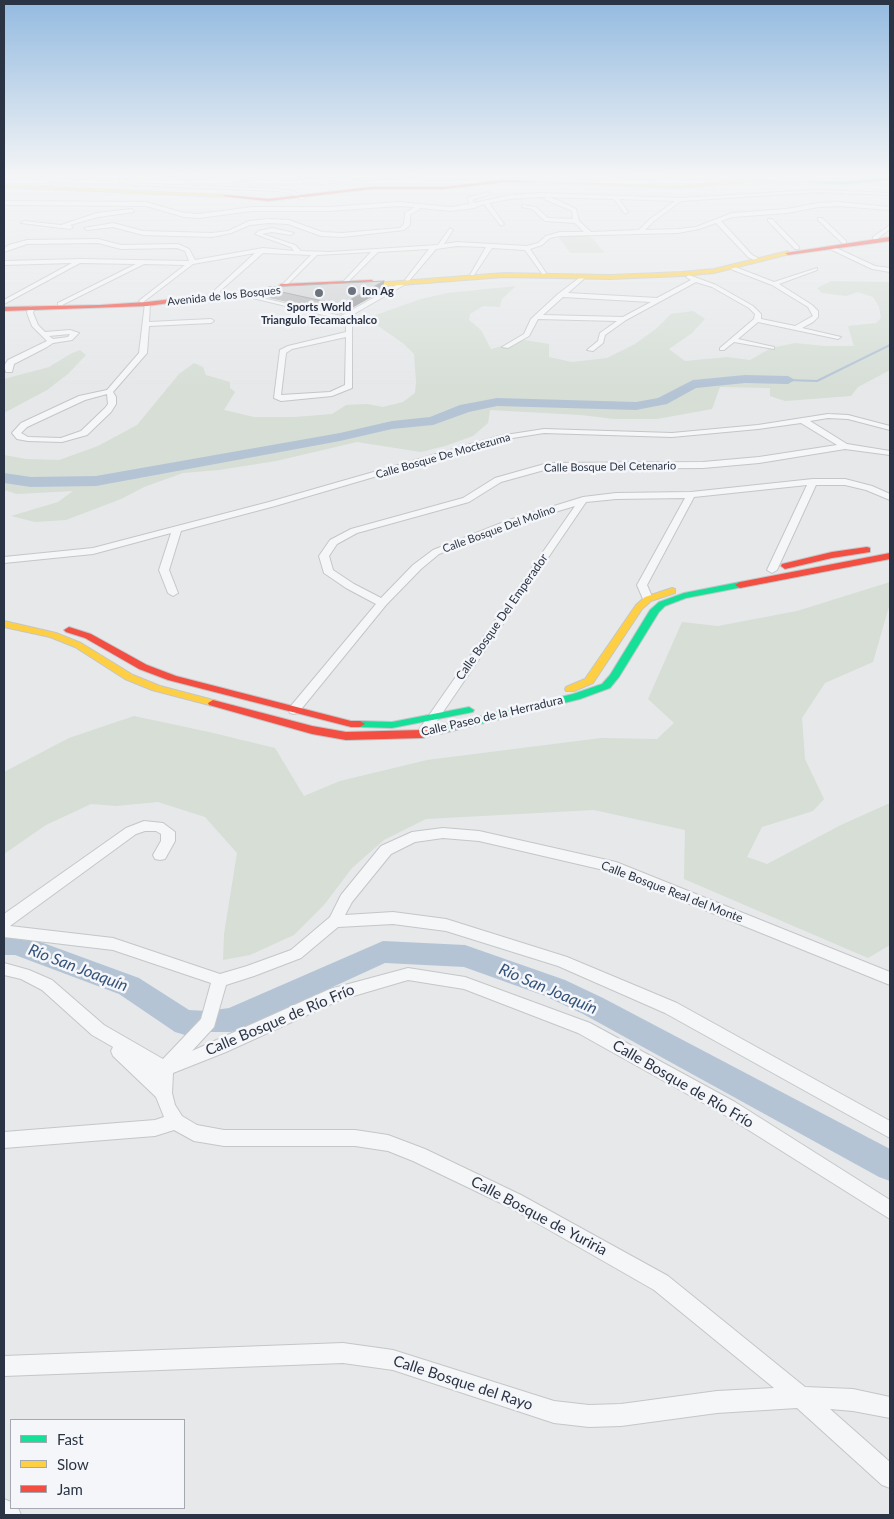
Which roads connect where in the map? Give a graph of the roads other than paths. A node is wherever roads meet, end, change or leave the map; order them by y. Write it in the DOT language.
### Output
graph roads {
  1 [pos="121,247"];
  2 [pos="138,247"];
  3 [pos="180,247"];
  4 [pos="294,247"];
  5 [pos="431,247"];
  6 [pos="436,247"];
  7 [pos="489,247"];
  8 [pos="506,247"];
  9 [pos="531,247"];
  10 [pos="743,247"];
  11 [pos="806,247"];
  12 [pos="830,247"];
  13 [pos="527,248"];
  14 [pos="797,248"];
  15 [pos="263,250"];
  16 [pos="376,250"];
  17 [pos="300,254"];
  18 [pos="314,255"];
  19 [pos="753,258"];
  20 [pos="80,261"];
  21 [pos="144,262"];
  22 [pos="192,262"];
  23 [pos="4,263"];
  24 [pos="730,267"];
  25 [pos="878,269"];
  26 [pos="815,270"];
  27 [pos="890,270"];
  28 [pos="543,272"];
  29 [pos="864,272"];
  30 [pos="472,274"];
  31 [pos="682,274"];
  32 [pos="583,277"];
  33 [pos="695,280"];
  34 [pos="405,282"];
  35 [pos="345,283"];
  36 [pos="774,284"];
  37 [pos="284,286"];
  38 [pos="218,293"];
  39 [pos="238,293"];
  40 [pos="560,295"];
  41 [pos="658,300"];
  42 [pos="4,303"];
  43 [pos="144,303"];
  44 [pos="60,304"];
  45 [pos="31,308"];
  46 [pos="4,309"];
  47 [pos="537,317"];
  48 [pos="342,318"];
  49 [pos="624,319"];
  50 [pos="757,320"];
  51 [pos="211,321"];
  52 [pos="145,324"];
  53 [pos="796,328"];
  54 [pos="45,334"];
  55 [pos="348,334"];
  56 [pos="838,337"];
  57 [pos="734,340"];
  58 [pos="51,341"];
  59 [pos="506,347"];
  60 [pos="772,348"];
  61 [pos="722,349"];
  62 [pos="591,350"];
  63 [pos="32,353"];
  64 [pos="40,355"];
  65 [pos="9,370"];
  66 [pos="109,392"];
  67 [pos="802,420"];
  68 [pos="890,428"];
  69 [pos="844,446"];
  70 [pos="890,453"];
  71 [pos="813,482"];
  72 [pos="691,495"];
  73 [pos="890,497"];
  74 [pos="583,500"];
  75 [pos="177,529"];
  76 [pos="890,547"];
  77 [pos="890,556"];
  78 [pos="4,560"];
  79 [pos="772,570"];
  80 [pos="173,593"];
  81 [pos="648,599"];
  82 [pos="382,603"];
  83 [pos="4,615"];
  84 [pos="4,624"];
  85 [pos="294,710"];
  86 [pos="432,718"];
  87 [pos="422,734"];
  88 [pos="160,854"];
  89 [pos="335,921"];
  90 [pos="4,922"];
  91 [pos="4,931"];
  92 [pos="4,969"];
  93 [pos="890,979"];
  94 [pos="220,980"];
  95 [pos="119,1051"];
  96 [pos="165,1069"];
  97 [pos="164,1093"];
  98 [pos="176,1122"];
  99 [pos="890,1130"];
  100 [pos="4,1140"];
  101 [pos="890,1210"];
  102 [pos="4,1366"];
  103 [pos="801,1397"];
  104 [pos="890,1407"];
  105 [pos="890,1477"];
  106 [pos="4,1510"];
  107 [pos="10,1515"];
  1 -- 2 [label="street"];
  3 -- 22 [label="street"];
  4 -- 17 [label="street"];
  5 -- 16 [label="street"];
  6 -- 34 [label="street"];
  7 -- 30 [label="street"];
  8 -- 13 [label="street"];
  9 -- 13 [label="street"];
  10 -- 19 [label="street"];
  11 -- 14 [label="main road, Avenida de los Bosques"];
  12 -- 19 [label="main road, Avenida de los Bosques"];
  12 -- 25 [label="street"];
  13 -- 28 [label="street"];
  14 -- 19 [label="main road, Avenida de los Bosques"];
  15 -- 17 [label="street"];
  15 -- 22 [label="street"];
  15 -- 38 [label="street"];
  16 -- 18 [label="street"];
  16 -- 35 [label="street"];
  17 -- 18 [label="street"];
  18 -- 37 [label="street"];
  19 -- 24 [label="main road, Avenida de los Bosques"];
  19 -- 28 [label="main road, Avenida de los Bosques"];
  20 -- 21 [label="street"];
  20 -- 23 [label="street"];
  20 -- 42 [label="street"];
  21 -- 22 [label="street"];
  21 -- 44 [label="street"];
  22 -- 43 [label="street"];
  24 -- 31 [label="main road, Avenida de los Bosques"];
  24 -- 36 [label="street"];
  25 -- 27 [label="street"];
  25 -- 29 [label="street"];
  26 -- 36 [label="street"];
  28 -- 30 [label="main road, Avenida de los Bosques"];
  30 -- 34 [label="main road, Avenida de los Bosques"];
  31 -- 32 [label="main road, Avenida de los Bosques"];
  31 -- 33 [label="street"];
  32 -- 34 [label="main road, Avenida de los Bosques"];
  32 -- 40 [label="street"];
  33 -- 41 [label="street"];
  33 -- 50 [label="street"];
  34 -- 35 [label="main road, Avenida de los Bosques"];
  34 -- 39 [label="main road, Avenida de los Bosques"];
  34 -- 48 [label="street"];
  35 -- 37 [label="main road, Avenida de los Bosques"];
  36 -- 53 [label="street"];
  37 -- 38 [label="main road, Avenida de los Bosques"];
  38 -- 39 [label="main road, Avenida de los Bosques"];
  38 -- 43 [label="main road, Avenida de los Bosques"];
  39 -- 48 [label="street"];
  40 -- 41 [label="street"];
  40 -- 47 [label="street"];
  41 -- 49 [label="street"];
  42 -- 44 [label="main road, Avenida de los Bosques"];
  43 -- 44 [label="main road, Avenida de los Bosques"];
  43 -- 45 [label="main road, Avenida de los Bosques"];
  43 -- 52 [label="street"];
  45 -- 46 [label="main road, Avenida de los Bosques"];
  45 -- 54 [label="street"];
  47 -- 49 [label="street"];
  47 -- 59 [label="street"];
  48 -- 55 [label="street"];
  49 -- 62 [label="street"];
  50 -- 53 [label="street"];
  50 -- 57 [label="street"];
  51 -- 52 [label="street"];
  52 -- 66 [label="street"];
  53 -- 56 [label="street"];
  54 -- 58 [label="street"];
  54 -- 58 [label="street"];
  55 -- 55 [label="street"];
  57 -- 60 [label="street"];
  57 -- 61 [label="street"];
  58 -- 63 [label="street"];
  63 -- 64 [label="street"];
  63 -- 65 [label="street"];
  66 -- 66 [label="street"];
  67 -- 68 [label="street, Calle Bosque De Moctezuma"];
  67 -- 69 [label="street"];
  67 -- 75 [label="street, Calle Bosque De Moctezuma"];
  69 -- 70 [label="street"];
  69 -- 82 [label="street, Calle Bosque Del Cetenario"];
  71 -- 72 [label="street, Calle Bosque Del Molino"];
  71 -- 73 [label="street, Calle Bosque Del Molino"];
  71 -- 79 [label="street"];
  72 -- 74 [label="street, Calle Bosque Del Molino"];
  72 -- 81 [label="street"];
  74 -- 82 [label="street, Calle Bosque Del Molino"];
  74 -- 86 [label="street, Calle Bosque Del Emperador"];
  75 -- 78 [label="street, Calle Bosque De Moctezuma"];
  75 -- 80 [label="street"];
  76 -- 79 [label="main road"];
  77 -- 87 [label="main road, Calle Paseo de la Herradura"];
  79 -- 81 [label="main road"];
  81 -- 86 [label="main road, Calle Paseo de la Herradura"];
  82 -- 85 [label="street, Calle Bosque Del Molino"];
  83 -- 85 [label="main road, Calle Paseo de la Herradura"];
  84 -- 87 [label="main road, Calle Paseo de la Herradura"];
  85 -- 86 [label="main road, Calle Paseo de la Herradura"];
  86 -- 87 [label="street, Calle Bosque Del Emperador"];
  88 -- 90 [label="street"];
  89 -- 93 [label="street, Calle Bosque Real del Monte"];
  89 -- 94 [label="street, Calle Bosque Real del Monte"];
  89 -- 99 [label="street"];
  91 -- 94 [label="street"];
  92 -- 96 [label="street"];
  94 -- 96 [label="street"];
  95 -- 97 [label="street"];
  96 -- 97 [label="street"];
  96 -- 101 [label="street, Calle Bosque de Río Frío"];
  97 -- 98 [label="street"];
  98 -- 100 [label="street"];
  98 -- 103 [label="street, Calle Bosque de Yuriria"];
  102 -- 103 [label="street, Calle Bosque del Rayo"];
  103 -- 104 [label="street, Calle Bosque del Rayo"];
  103 -- 105 [label="street, Calle Bosque de Yuriria"];
  106 -- 107 [label="street"];
}
